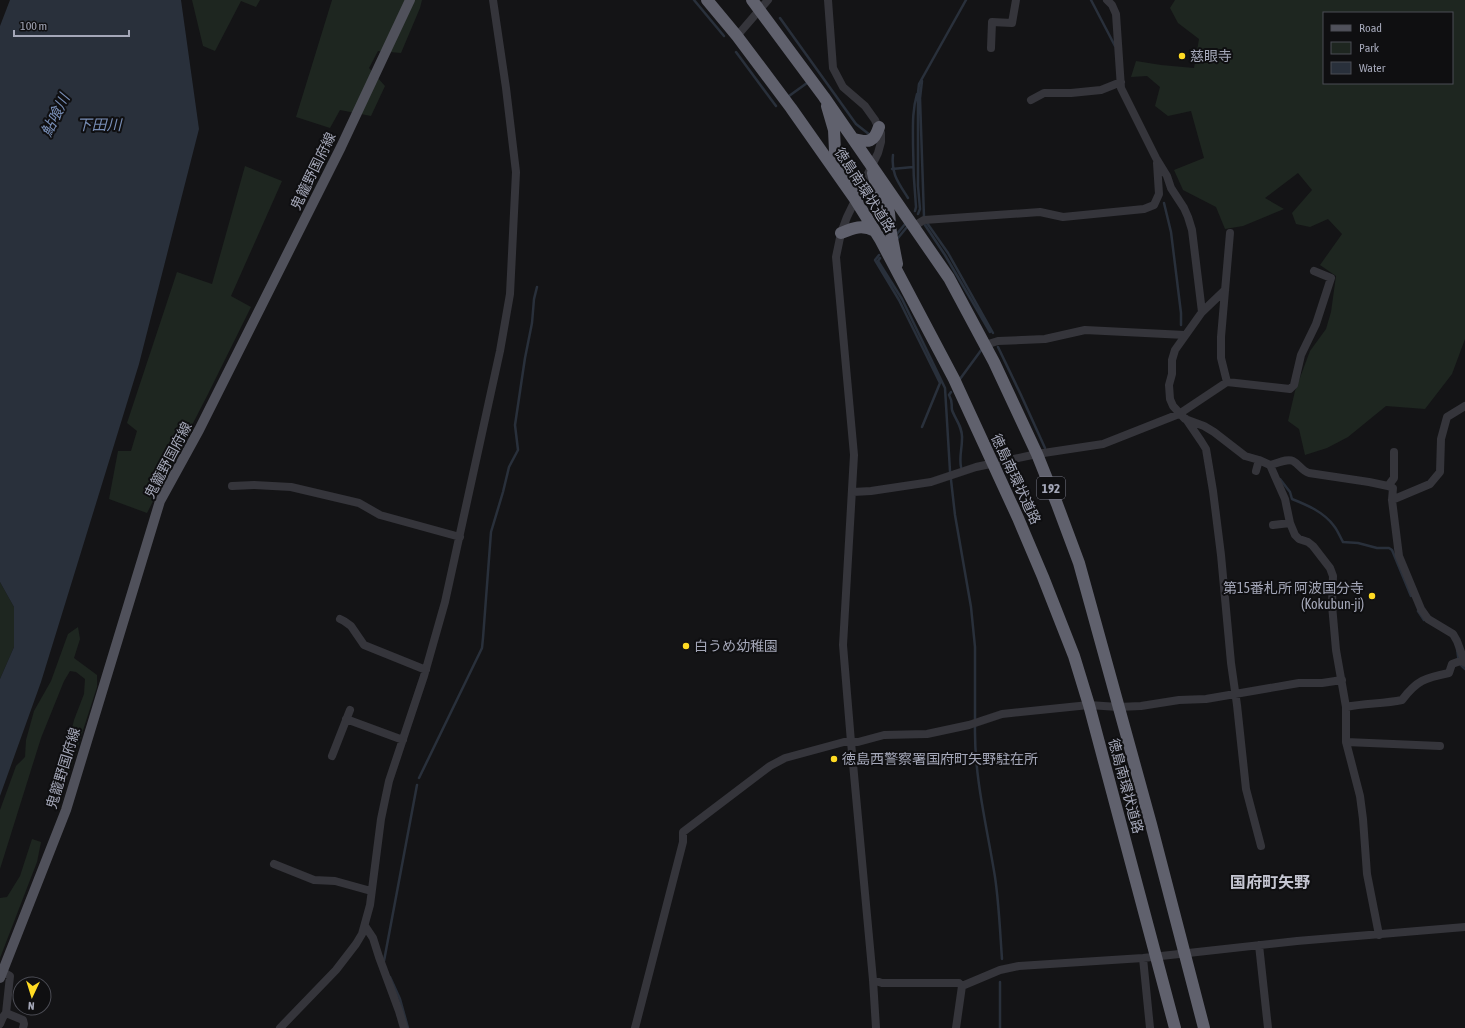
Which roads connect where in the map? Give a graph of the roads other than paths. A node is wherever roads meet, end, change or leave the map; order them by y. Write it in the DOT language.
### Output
graph roads {
  1 [pos="410,0"];
  2 [pos="492,0"];
  3 [pos="707,0"];
  4 [pos="752,0"];
  5 [pos="768,0"];
  6 [pos="828,0"];
  7 [pos="1016,0"];
  8 [pos="1107,0"];
  9 [pos="760,11"];
  10 [pos="737,36"];
  11 [pos="990,48"];
  12 [pos="1121,82"];
  13 [pos="824,97"];
  14 [pos="1031,100"];
  15 [pos="879,127"];
  16 [pos="854,139"];
  17 [pos="1156,158"];
  18 [pos="871,166"];
  19 [pos="855,199"];
  20 [pos="914,226"];
  21 [pos="875,231"];
  22 [pos="841,233"];
  23 [pos="1230,234"];
  24 [pos="1314,271"];
  25 [pos="899,275"];
  26 [pos="1224,290"];
  27 [pos="1202,312"];
  28 [pos="1185,335"];
  29 [pos="985,345"];
  30 [pos="1227,382"];
  31 [pos="1465,406"];
  32 [pos="1182,416"];
  33 [pos="1394,452"];
  34 [pos="1037,454"];
  35 [pos="1259,460"];
  36 [pos="992,464"];
  37 [pos="1270,465"];
  38 [pos="1256,471"];
  39 [pos="232,486"];
  40 [pos="1388,486"];
  41 [pos="853,492"];
  42 [pos="1392,500"];
  43 [pos="1290,523"];
  44 [pos="1272,526"];
  45 [pos="460,537"];
  46 [pos="340,619"];
  47 [pos="1461,662"];
  48 [pos="426,670"];
  49 [pos="1342,680"];
  50 [pos="1236,693"];
  51 [pos="1089,705"];
  52 [pos="1118,706"];
  53 [pos="1346,707"];
  54 [pos="350,710"];
  55 [pos="346,719"];
  56 [pos="403,740"];
  57 [pos="851,742"];
  58 [pos="1346,742"];
  59 [pos="1440,746"];
  60 [pos="332,756"];
  61 [pos="1261,846"];
  62 [pos="274,864"];
  63 [pos="372,891"];
  64 [pos="365,926"];
  65 [pos="1465,927"];
  66 [pos="1379,935"];
  67 [pos="1259,945"];
  68 [pos="1184,954"];
  69 [pos="1157,956"];
  70 [pos="1142,958"];
  71 [pos="1,975"];
  72 [pos="873,980"];
  73 [pos="962,986"];
  74 [pos="6,1014"];
  75 [pos="0,1024"];
  76 [pos="23,1028"];
  77 [pos="280,1028"];
  78 [pos="404,1028"];
  79 [pos="635,1028"];
  80 [pos="876,1028"];
  81 [pos="956,1028"];
  82 [pos="1150,1028"];
  83 [pos="1176,1028"];
  84 [pos="1204,1028"];
  85 [pos="1268,1028"];
  1 -- 71 [label="main road, 鬼籠野国府線"];
  2 -- 45 [label="street"];
  3 -- 10 [label="highway, 徳島南環状道路"];
  4 -- 9 [label="highway, 徳島南環状道路 / 192"];
  5 -- 9 [label="street"];
  6 -- 15 [label="street"];
  7 -- 11 [label="street"];
  8 -- 12 [label="street"];
  9 -- 10 [label="street"];
  9 -- 13 [label="highway, 徳島南環状道路 / 192"];
  10 -- 19 [label="highway, 徳島南環状道路"];
  12 -- 14 [label="street"];
  12 -- 17 [label="street"];
  13 -- 16 [label="highway, 徳島南環状道路 / 192"];
  13 -- 19 [label="highway"];
  15 -- 16 [label="highway"];
  15 -- 18 [label="street"];
  16 -- 18 [label="highway, 徳島南環状道路 / 192"];
  17 -- 20 [label="street"];
  17 -- 27 [label="street"];
  18 -- 19 [label="street"];
  18 -- 20 [label="highway, 徳島南環状道路 / 192"];
  18 -- 25 [label="highway"];
  19 -- 21 [label="highway, 徳島南環状道路"];
  19 -- 22 [label="street"];
  20 -- 29 [label="highway, 徳島南環状道路 / 192"];
  21 -- 22 [label="highway"];
  21 -- 25 [label="highway, 徳島南環状道路"];
  22 -- 41 [label="street"];
  23 -- 26 [label="street"];
  24 -- 30 [label="street"];
  25 -- 36 [label="highway, 徳島南環状道路"];
  26 -- 27 [label="street"];
  26 -- 30 [label="street"];
  27 -- 28 [label="street"];
  28 -- 29 [label="street"];
  28 -- 32 [label="street"];
  29 -- 34 [label="highway, 徳島南環状道路 / 192"];
  30 -- 32 [label="street"];
  31 -- 42 [label="street"];
  32 -- 34 [label="street"];
  32 -- 35 [label="street"];
  32 -- 50 [label="street"];
  33 -- 40 [label="street"];
  34 -- 36 [label="street"];
  34 -- 52 [label="highway, 徳島南環状道路 / 192"];
  35 -- 37 [label="street"];
  35 -- 38 [label="street"];
  36 -- 41 [label="street"];
  36 -- 51 [label="highway, 徳島南環状道路"];
  37 -- 40 [label="street"];
  37 -- 43 [label="street"];
  39 -- 45 [label="street"];
  40 -- 42 [label="street"];
  41 -- 57 [label="street"];
  42 -- 47 [label="street"];
  43 -- 44 [label="street"];
  43 -- 49 [label="street"];
  45 -- 48 [label="street"];
  46 -- 48 [label="street"];
  47 -- 53 [label="street"];
  48 -- 56 [label="street"];
  49 -- 50 [label="street"];
  49 -- 53 [label="street"];
  50 -- 52 [label="street"];
  50 -- 61 [label="street"];
  51 -- 52 [label="street"];
  51 -- 57 [label="street"];
  51 -- 69 [label="highway, 徳島南環状道路"];
  52 -- 68 [label="highway, 徳島南環状道路 / 192"];
  53 -- 58 [label="street"];
  54 -- 55 [label="street"];
  55 -- 56 [label="street"];
  55 -- 60 [label="street"];
  56 -- 63 [label="street"];
  57 -- 72 [label="street"];
  57 -- 79 [label="street"];
  58 -- 59 [label="street"];
  58 -- 66 [label="street"];
  62 -- 63 [label="street"];
  63 -- 64 [label="street"];
  64 -- 77 [label="street"];
  64 -- 78 [label="street"];
  65 -- 66 [label="street"];
  66 -- 67 [label="street"];
  67 -- 68 [label="street"];
  67 -- 85 [label="street"];
  68 -- 69 [label="street"];
  68 -- 84 [label="highway, 徳島南環状道路 / 192"];
  69 -- 70 [label="street"];
  69 -- 83 [label="highway, 徳島南環状道路"];
  70 -- 73 [label="street"];
  70 -- 82 [label="street"];
  71 -- 74 [label="street"];
  72 -- 73 [label="street"];
  72 -- 80 [label="street"];
  73 -- 81 [label="street"];
  74 -- 75 [label="street"];
  74 -- 76 [label="street"];
}
